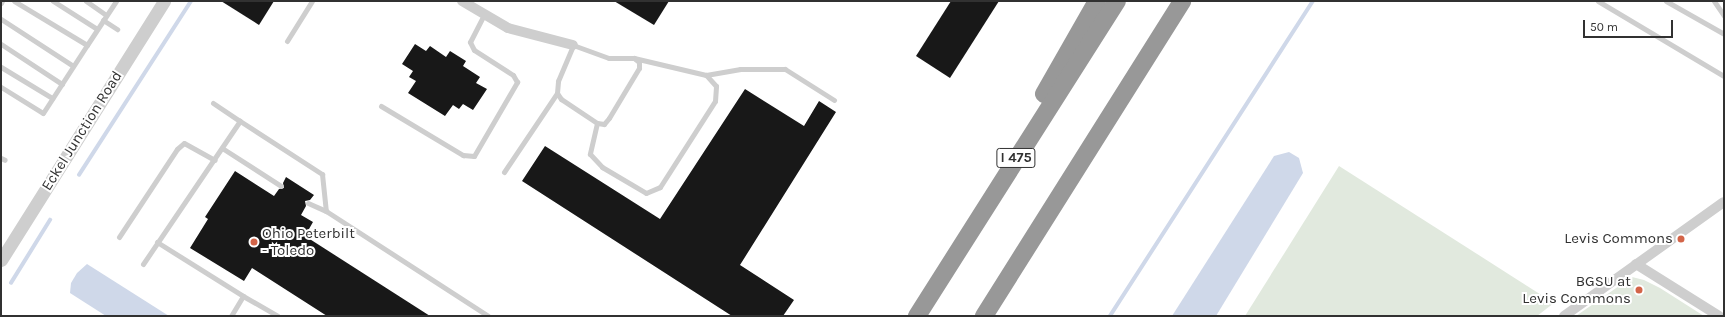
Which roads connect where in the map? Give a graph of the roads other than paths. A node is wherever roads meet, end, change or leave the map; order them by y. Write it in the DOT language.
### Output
graph roads {
  1 [pos="14,1"];
  2 [pos="53,1"];
  3 [pos="86,1"];
  4 [pos="116,1"];
  5 [pos="164,1"];
  6 [pos="312,1"];
  7 [pos="462,1"];
  8 [pos="1097,1"];
  9 [pos="1117,1"];
  10 [pos="1598,1"];
  11 [pos="1666,1"];
  12 [pos="1714,1"];
  13 [pos="1180,5"];
  14 [pos="106,15"];
  15 [pos="484,15"];
  16 [pos="1724,16"];
  17 [pos="1,19"];
  18 [pos="103,20"];
  19 [pos="97,29"];
  20 [pos="118,29"];
  21 [pos="1724,34"];
  22 [pos="287,41"];
  23 [pos="1,44"];
  24 [pos="87,44"];
  25 [pos="573,46"];
  26 [pos="634,58"];
  27 [pos="73,66"];
  28 [pos="1,67"];
  29 [pos="706,75"];
  30 [pos="1724,76"];
  31 [pos="62,84"];
  32 [pos="1,87"];
  33 [pos="557,93"];
  34 [pos="52,98"];
  35 [pos="834,100"];
  36 [pos="213,103"];
  37 [pos="381,106"];
  38 [pos="240,121"];
  39 [pos="597,123"];
  40 [pos="222,148"];
  41 [pos="215,160"];
  42 [pos="504,172"];
  43 [pos="281,186"];
  44 [pos="1724,202"];
  45 [pos="308,203"];
  46 [pos="326,211"];
  47 [pos="119,237"];
  48 [pos="157,242"];
  49 [pos="1,260"];
  50 [pos="143,264"];
  51 [pos="1636,264"];
  52 [pos="243,296"];
  53 [pos="917,315"];
  54 [pos="231,316"];
  55 [pos="278,316"];
  56 [pos="488,316"];
  57 [pos="984,316"];
  58 [pos="1564,316"];
  59 [pos="1718,316"];
  1 -- 24 [label="lane"];
  2 -- 19 [label="lane"];
  3 -- 14 [label="lane"];
  4 -- 14 [label="lane"];
  5 -- 49 [label="street, Eckel Junction Road"];
  6 -- 22 [label="lane"];
  7 -- 15 [label="street"];
  8 -- 53 [label="highway"];
  9 -- 53 [label="highway, I 475"];
  10 -- 30 [label="lane"];
  11 -- 21 [label="lane"];
  12 -- 16 [label="lane"];
  13 -- 57 [label="highway"];
  14 -- 18 [label="lane"];
  15 -- 25 [label="street"];
  15 -- 37 [label="lane"];
  17 -- 27 [label="lane"];
  18 -- 19 [label="lane"];
  18 -- 20 [label="lane"];
  19 -- 24 [label="lane"];
  23 -- 31 [label="lane"];
  24 -- 27 [label="lane"];
  25 -- 26 [label="lane"];
  25 -- 33 [label="lane"];
  26 -- 29 [label="lane"];
  26 -- 39 [label="lane"];
  27 -- 31 [label="lane"];
  28 -- 34 [label="lane"];
  29 -- 35 [label="lane"];
  29 -- 39 [label="lane"];
  31 -- 34 [label="lane"];
  32 -- 34 [label="lane"];
  33 -- 39 [label="lane"];
  33 -- 42 [label="lane"];
  36 -- 38 [label="lane"];
  38 -- 40 [label="lane"];
  38 -- 46 [label="lane"];
  40 -- 41 [label="lane"];
  40 -- 43 [label="lane"];
  41 -- 47 [label="lane"];
  41 -- 48 [label="lane"];
  44 -- 51 [label="street"];
  45 -- 46 [label="lane"];
  46 -- 56 [label="lane"];
  48 -- 50 [label="lane"];
  48 -- 52 [label="lane"];
  51 -- 58 [label="street"];
  51 -- 59 [label="street"];
  52 -- 54 [label="lane"];
  52 -- 55 [label="lane"];
}
